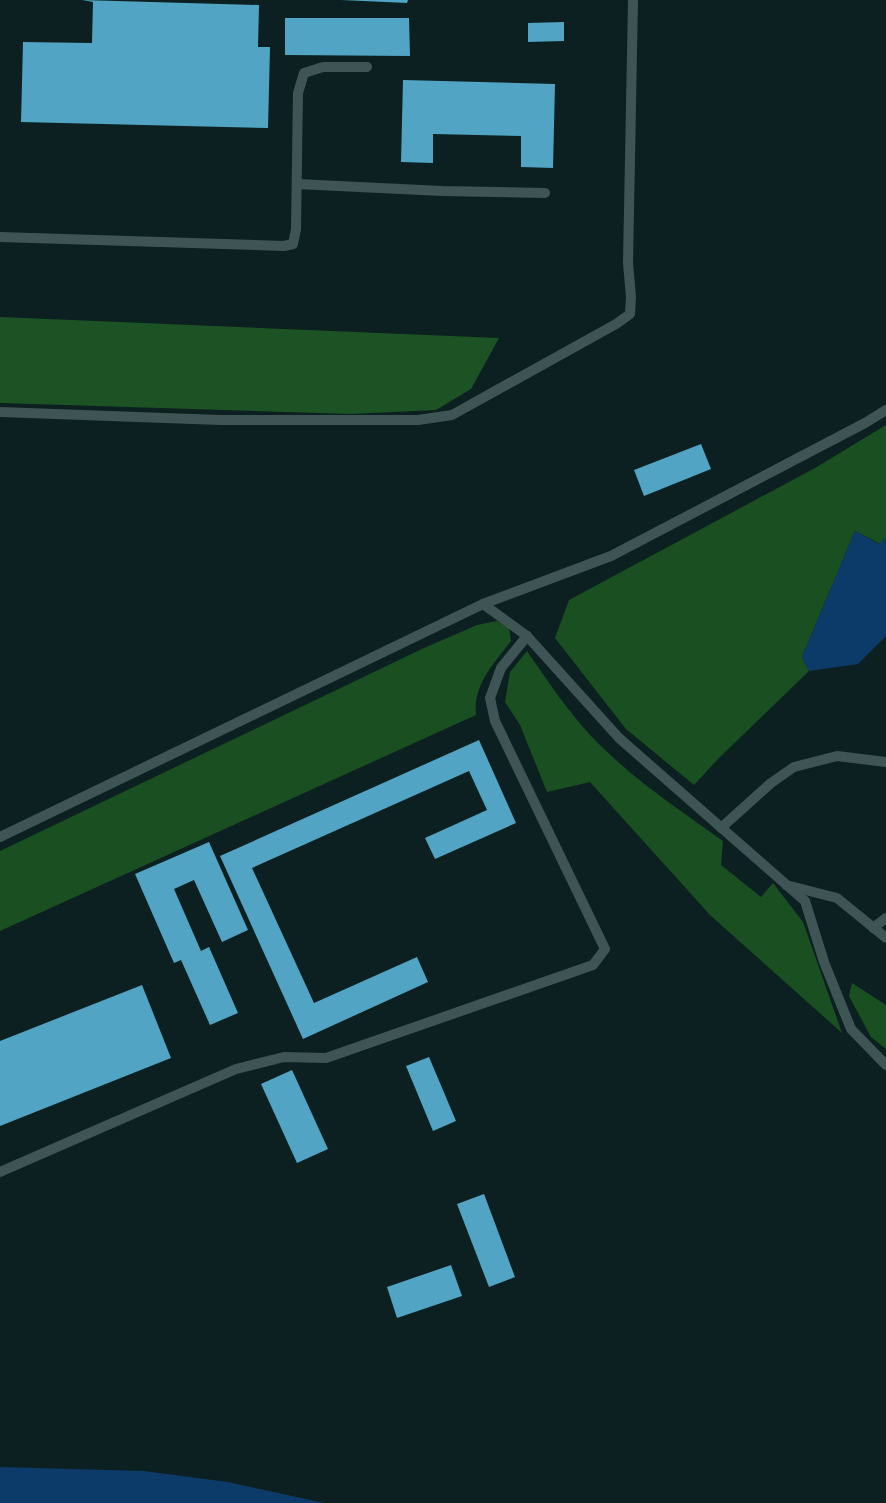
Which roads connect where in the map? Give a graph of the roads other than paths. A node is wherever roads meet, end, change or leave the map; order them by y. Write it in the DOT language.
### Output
graph roads {
  1 [pos="633,0"];
  2 [pos="367,67"];
  3 [pos="297,184"];
  4 [pos="544,193"];
  5 [pos="0,237"];
  6 [pos="886,410"];
  7 [pos="0,412"];
  8 [pos="483,604"];
  9 [pos="527,636"];
  10 [pos="886,762"];
  11 [pos="721,828"];
  12 [pos="0,837"];
  13 [pos="786,885"];
  14 [pos="886,918"];
  15 [pos="873,928"];
  16 [pos="886,938"];
  17 [pos="886,1065"];
  18 [pos="0,1172"];
  1 -- 7 [label="street"];
  2 -- 3 [label="street"];
  3 -- 4 [label="street"];
  3 -- 5 [label="street"];
  6 -- 8 [label="street"];
  8 -- 9 [label="street"];
  8 -- 12 [label="street"];
  9 -- 11 [label="street"];
  9 -- 18 [label="street"];
  10 -- 11 [label="street"];
  11 -- 13 [label="street"];
  13 -- 15 [label="street"];
  13 -- 17 [label="street"];
  14 -- 15 [label="street"];
  15 -- 16 [label="street"];
}
